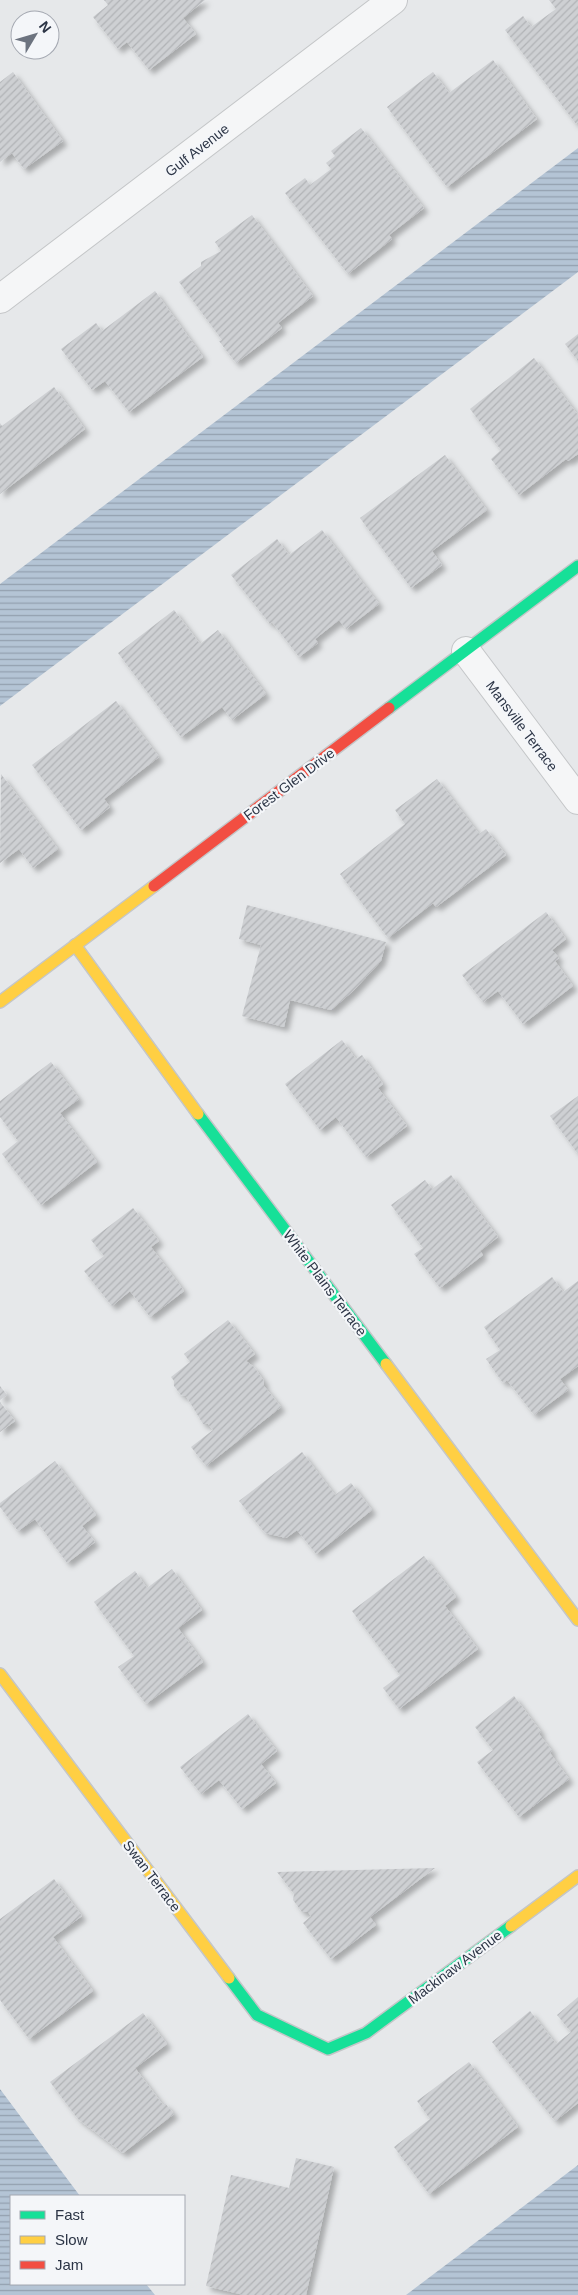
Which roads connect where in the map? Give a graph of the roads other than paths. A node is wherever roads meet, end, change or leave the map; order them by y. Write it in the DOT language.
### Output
graph roads {
  1 [pos="393,0"];
  2 [pos="0,299"];
  3 [pos="578,566"];
  4 [pos="466,651"];
  5 [pos="578,800"];
  6 [pos="75,945"];
  7 [pos="0,1002"];
  8 [pos="578,1620"];
  9 [pos="0,1674"];
  10 [pos="578,1876"];
  11 [pos="328,2049"];
  1 -- 2 [label="street, Gulf Avenue"];
  3 -- 4 [label="street, Forest Glen Drive"];
  4 -- 5 [label="street, Mansville Terrace"];
  4 -- 6 [label="street, Forest Glen Drive"];
  6 -- 7 [label="street, Forest Glen Drive"];
  6 -- 8 [label="street, White Plains Terrace"];
  9 -- 11 [label="street, Swan Terrace"];
  10 -- 11 [label="street, Mackinaw Avenue"];
}
